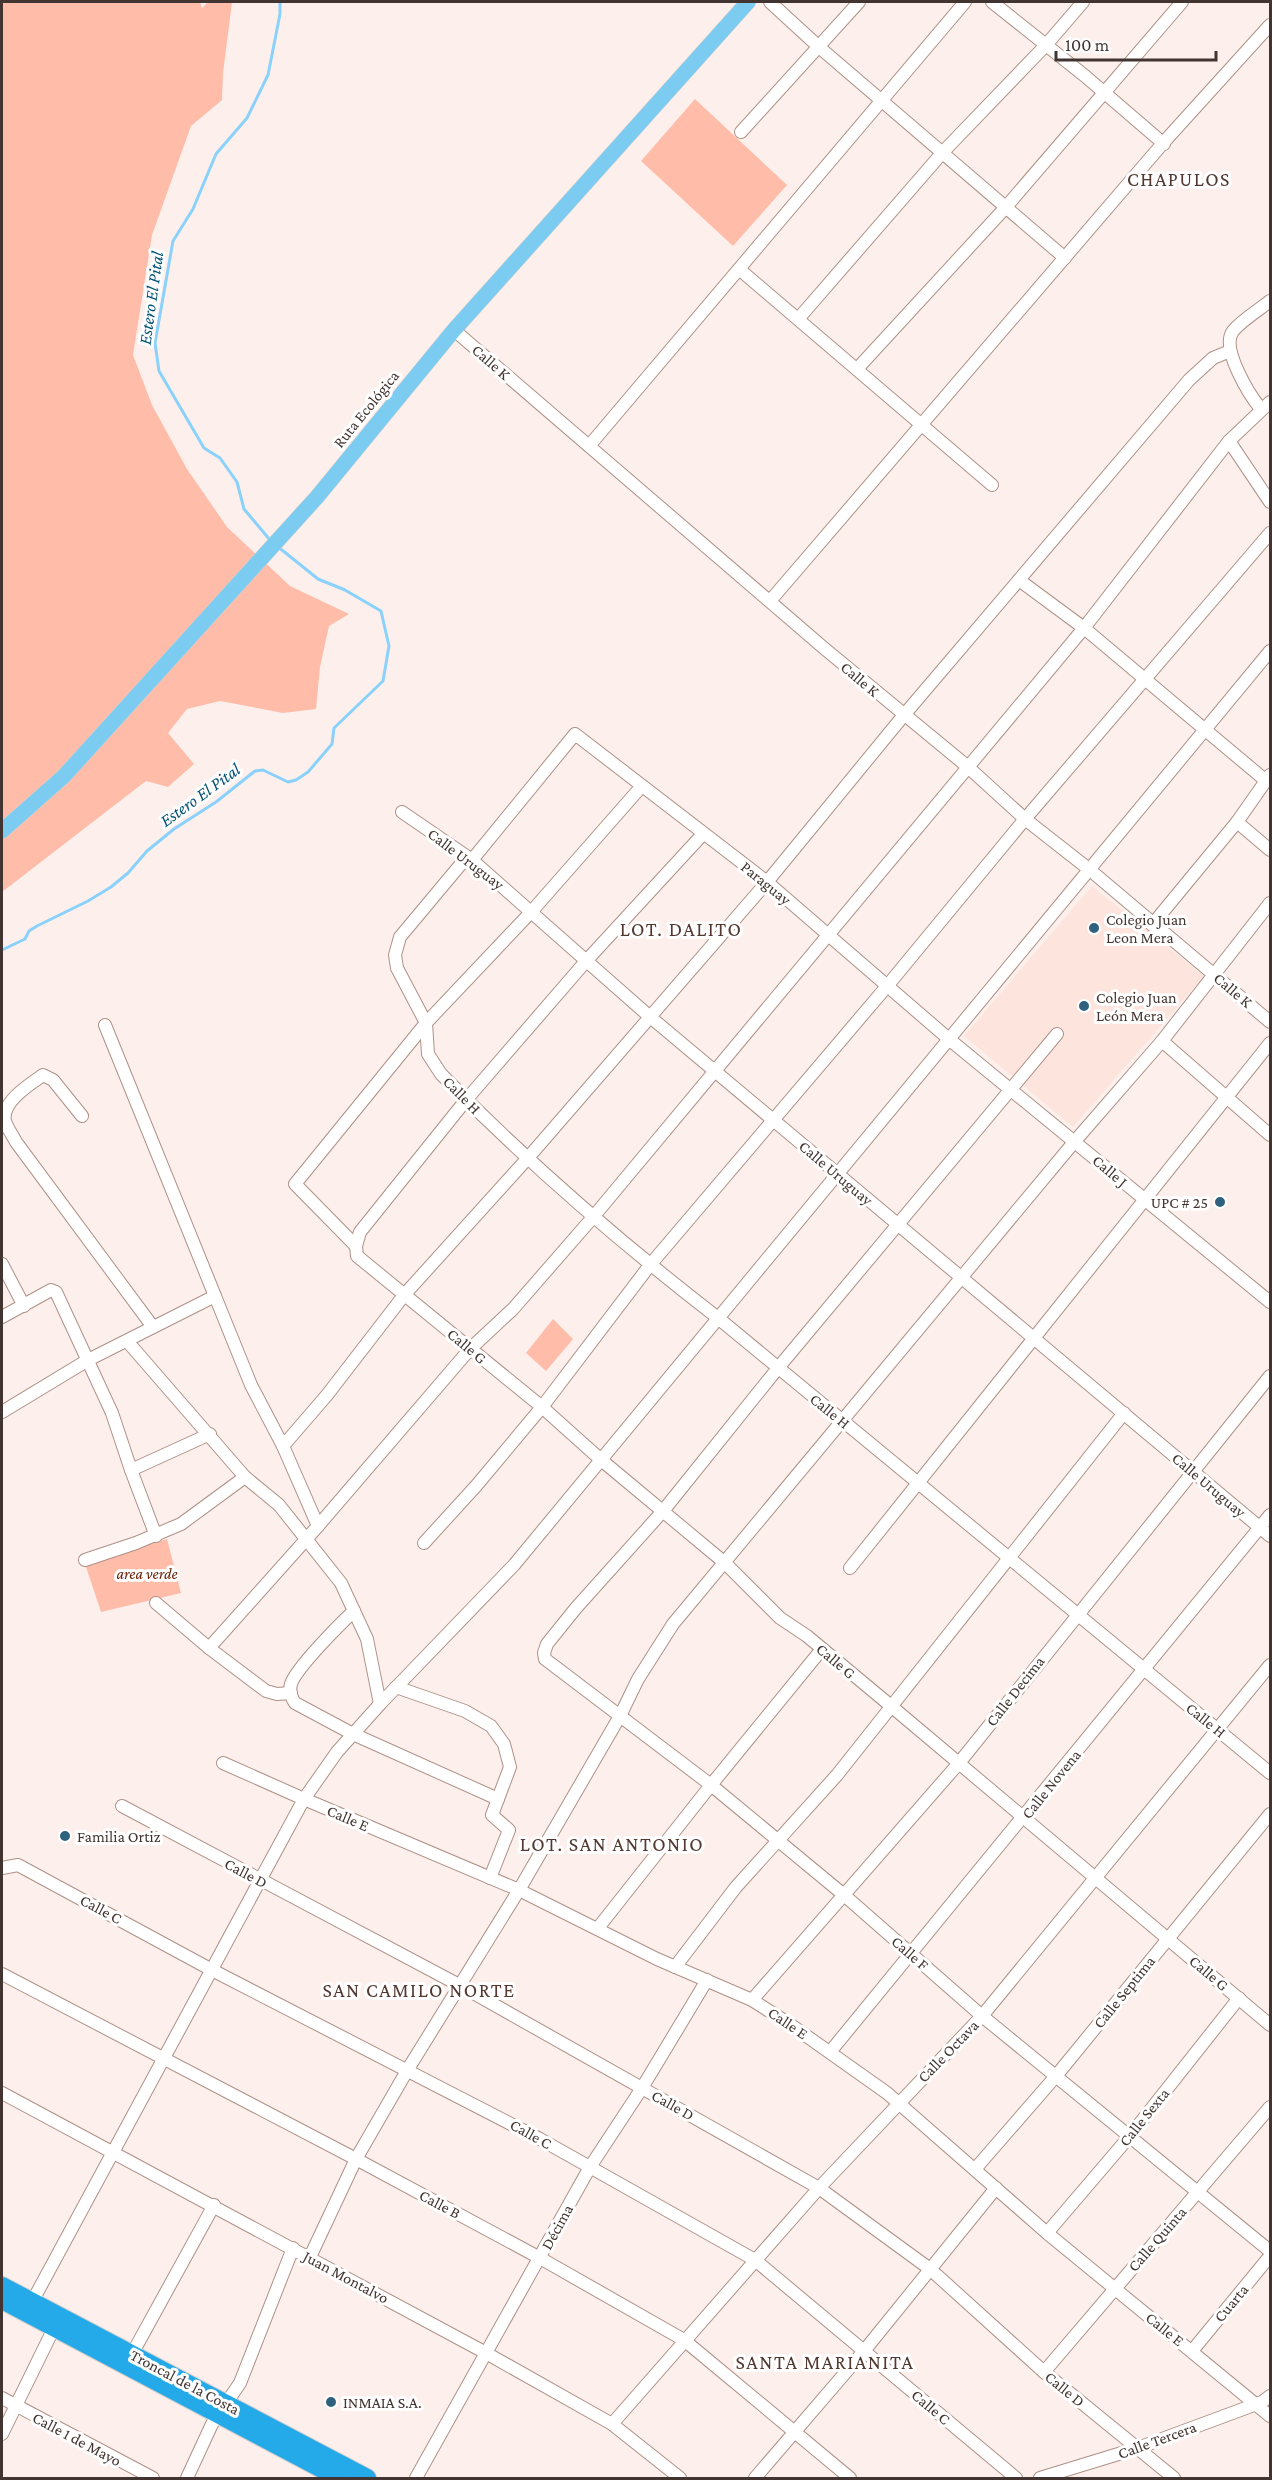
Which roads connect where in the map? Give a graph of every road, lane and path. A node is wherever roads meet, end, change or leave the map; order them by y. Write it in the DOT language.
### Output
graph roads {
  1 [pos="748,2"];
  2 [pos="770,2"];
  3 [pos="859,2"];
  4 [pos="965,2"];
  5 [pos="992,2"];
  6 [pos="1083,2"];
  7 [pos="1182,2"];
  8 [pos="1270,26"];
  9 [pos="1046,45"];
  10 [pos="819,47"];
  11 [pos="1104,92"];
  12 [pos="882,99"];
  13 [pos="741,132"];
  14 [pos="1164,144"];
  15 [pos="943,152"];
  16 [pos="1006,207"];
  17 [pos="1065,258"];
  18 [pos="739,269"];
  19 [pos="1270,301"];
  20 [pos="799,318"];
  21 [pos="454,330"];
  22 [pos="1230,351"];
  23 [pos="857,369"];
  24 [pos="1266,406"];
  25 [pos="922,424"];
  26 [pos="1229,441"];
  27 [pos="589,446"];
  28 [pos="992,484"];
  29 [pos="1270,502"];
  30 [pos="1270,533"];
  31 [pos="1019,580"];
  32 [pos="770,602"];
  33 [pos="1084,628"];
  34 [pos="1270,651"];
  35 [pos="1145,681"];
  36 [pos="904,715"];
  37 [pos="1206,730"];
  38 [pos="968,767"];
  39 [pos="1268,777"];
  40 [pos="641,787"];
  41 [pos="402,812"];
  42 [pos="1025,819"];
  43 [pos="1238,822"];
  44 [pos="2,831"];
  45 [pos="703,834"];
  46 [pos="1270,850"];
  47 [pos="472,860"];
  48 [pos="1090,870"];
  49 [pos="767,882"];
  50 [pos="1269,907"];
  51 [pos="532,911"];
  52 [pos="1152,925"];
  53 [pos="828,934"];
  54 [pos="587,960"];
  55 [pos="1214,973"];
  56 [pos="888,985"];
  57 [pos="649,1016"];
  58 [pos="1270,1022"];
  59 [pos="426,1023"];
  60 [pos="105,1025"];
  61 [pos="1058,1034"];
  62 [pos="950,1040"];
  63 [pos="1162,1041"];
  64 [pos="1270,1042"];
  65 [pos="714,1071"];
  66 [pos="1011,1091"];
  67 [pos="1226,1098"];
  68 [pos="466,1100"];
  69 [pos="82,1116"];
  70 [pos="772,1119"];
  71 [pos="1270,1135"];
  72 [pos="1075,1141"];
  73 [pos="527,1159"];
  74 [pos="838,1174"];
  75 [pos="1145,1201"];
  76 [pos="594,1215"];
  77 [pos="898,1224"];
  78 [pos="356,1246"];
  79 [pos="2,1264"];
  80 [pos="650,1265"];
  81 [pos="961,1277"];
  82 [pos="405,1294"];
  83 [pos="215,1296"];
  84 [pos="1270,1302"];
  85 [pos="24,1306"];
  86 [pos="2,1317"];
  87 [pos="718,1318"];
  88 [pos="153,1327"];
  89 [pos="1035,1339"];
  90 [pos="127,1341"];
  91 [pos="470,1349"];
  92 [pos="88,1360"];
  93 [pos="778,1368"];
  94 [pos="1270,1376"];
  95 [pos="542,1407"];
  96 [pos="2,1412"];
  97 [pos="1124,1413"];
  98 [pos="843,1422"];
  99 [pos="210,1434"];
  100 [pos="283,1446"];
  101 [pos="600,1459"];
  102 [pos="131,1470"];
  103 [pos="1192,1470"];
  104 [pos="246,1478"];
  105 [pos="919,1484"];
  106 [pos="663,1511"];
  107 [pos="1270,1515"];
  108 [pos="318,1526"];
  109 [pos="1260,1527"];
  110 [pos="156,1536"];
  111 [pos="1270,1536"];
  112 [pos="306,1539"];
  113 [pos="424,1544"];
  114 [pos="1009,1558"];
  115 [pos="85,1560"];
  116 [pos="725,1563"];
  117 [pos="850,1568"];
  118 [pos="156,1603"];
  119 [pos="354,1611"];
  120 [pos="1077,1614"];
  121 [pos="209,1648"];
  122 [pos="822,1649"];
  123 [pos="1270,1665"];
  124 [pos="1144,1669"];
  125 [pos="396,1687"];
  126 [pos="291,1693"];
  127 [pos="380,1704"];
  128 [pos="891,1706"];
  129 [pos="620,1716"];
  130 [pos="1217,1729"];
  131 [pos="353,1734"];
  132 [pos="224,1763"];
  133 [pos="958,1763"];
  134 [pos="1270,1773"];
  135 [pos="711,1785"];
  136 [pos="304,1799"];
  137 [pos="498,1799"];
  138 [pos="122,1806"];
  139 [pos="1270,1814"];
  140 [pos="1024,1816"];
  141 [pos="776,1840"];
  142 [pos="2,1868"];
  143 [pos="490,1878"];
  144 [pos="1096,1879"];
  145 [pos="259,1880"];
  146 [pos="519,1890"];
  147 [pos="844,1895"];
  148 [pos="598,1928"];
  149 [pos="1167,1938"];
  150 [pos="911,1954"];
  151 [pos="675,1967"];
  152 [pos="212,1970"];
  153 [pos="2,1974"];
  154 [pos="707,1980"];
  155 [pos="461,1986"];
  156 [pos="1239,1998"];
  157 [pos="752,2000"];
  158 [pos="982,2016"];
  159 [pos="1270,2025"];
  160 [pos="831,2052"];
  161 [pos="163,2058"];
  162 [pos="408,2069"];
  163 [pos="1056,2076"];
  164 [pos="642,2088"];
  165 [pos="4,2099"];
  166 [pos="899,2102"];
  167 [pos="1270,2107"];
  168 [pos="1129,2137"];
  169 [pos="114,2151"];
  170 [pos="356,2159"];
  171 [pos="590,2167"];
  172 [pos="976,2169"];
  173 [pos="819,2188"];
  174 [pos="996,2188"];
  175 [pos="1199,2191"];
  176 [pos="214,2205"];
  177 [pos="1047,2233"];
  178 [pos="293,2248"];
  179 [pos="1270,2251"];
  180 [pos="1270,2256"];
  181 [pos="310,2257"];
  182 [pos="540,2258"];
  183 [pos="755,2260"];
  184 [pos="930,2269"];
  185 [pos="2,2286"];
  186 [pos="1115,2288"];
  187 [pos="2,2300"];
  188 [pos="32,2302"];
  189 [pos="54,2328"];
  190 [pos="684,2340"];
  191 [pos="864,2351"];
  192 [pos="1192,2351"];
  193 [pos="486,2353"];
  194 [pos="132,2354"];
  195 [pos="1044,2372"];
  196 [pos="1270,2396"];
  197 [pos="2,2398"];
  198 [pos="1256,2404"];
  199 [pos="16,2406"];
  200 [pos="223,2410"];
  201 [pos="1270,2416"];
  202 [pos="612,2424"];
  203 [pos="794,2432"];
  204 [pos="2,2434"];
  205 [pos="1138,2448"];
  206 [pos="153,2478"];
  207 [pos="187,2478"];
  208 [pos="339,2478"];
  209 [pos="367,2478"];
  210 [pos="416,2478"];
  211 [pos="680,2478"];
  212 [pos="755,2478"];
  213 [pos="850,2478"];
  214 [pos="1016,2478"];
  215 [pos="1040,2478"];
  216 [pos="1174,2478"];
  1 -- 21 [label="main road, Ruta Ecológica"];
  2 -- 10 [label="street"];
  3 -- 10 [label="street"];
  4 -- 12 [label="street"];
  5 -- 9 [label="street"];
  6 -- 9 [label="street"];
  7 -- 11 [label="street"];
  8 -- 14 [label="street"];
  9 -- 11 [label="street"];
  9 -- 15 [label="street"];
  10 -- 12 [label="street"];
  10 -- 13 [label="street"];
  11 -- 14 [label="street"];
  11 -- 16 [label="street"];
  12 -- 15 [label="street"];
  12 -- 18 [label="street"];
  14 -- 17 [label="street"];
  15 -- 16 [label="street"];
  15 -- 20 [label="street"];
  16 -- 17 [label="street"];
  16 -- 23 [label="street"];
  17 -- 25 [label="street"];
  18 -- 20 [label="street"];
  18 -- 27 [label="street"];
  19 -- 22 [label="street"];
  20 -- 23 [label="street"];
  21 -- 27 [label="street, Calle K"];
  21 -- 44 [label="main road, Ruta Ecológica"];
  22 -- 24 [label="street"];
  22 -- 31 [label="street"];
  23 -- 25 [label="street"];
  24 -- 26 [label="street"];
  25 -- 28 [label="street"];
  25 -- 32 [label="street"];
  26 -- 29 [label="street"];
  26 -- 33 [label="street"];
  27 -- 32 [label="street, Calle K"];
  30 -- 35 [label="street"];
  31 -- 33 [label="street"];
  31 -- 36 [label="street"];
  32 -- 36 [label="street, Calle K"];
  33 -- 35 [label="street"];
  33 -- 38 [label="street"];
  34 -- 37 [label="street"];
  35 -- 37 [label="street"];
  35 -- 42 [label="street"];
  36 -- 38 [label="street, Calle K"];
  36 -- 49 [label="street"];
  37 -- 39 [label="street"];
  37 -- 48 [label="street"];
  38 -- 42 [label="street, Calle K"];
  38 -- 53 [label="street"];
  39 -- 43 [label="street"];
  40 -- 45 [label="street, Paraguay"];
  40 -- 47 [label="street, Paraguay"];
  40 -- 51 [label="street"];
  41 -- 47 [label="street, Calle Uruguay"];
  42 -- 48 [label="street, Calle K"];
  42 -- 56 [label="street"];
  43 -- 46 [label="street"];
  43 -- 52 [label="street"];
  45 -- 49 [label="street, Paraguay"];
  45 -- 54 [label="street"];
  47 -- 51 [label="street, Calle Uruguay"];
  47 -- 59 [label="street"];
  48 -- 52 [label="street, Calle K"];
  48 -- 62 [label="street"];
  49 -- 53 [label="street, Paraguay"];
  49 -- 57 [label="street"];
  50 -- 55 [label="street"];
  51 -- 54 [label="street, Calle Uruguay"];
  51 -- 59 [label="street"];
  52 -- 55 [label="street, Calle K"];
  53 -- 56 [label="street, Paraguay"];
  53 -- 65 [label="street"];
  54 -- 57 [label="street, Calle Uruguay"];
  54 -- 68 [label="street"];
  55 -- 58 [label="street, Calle K"];
  55 -- 63 [label="street"];
  56 -- 62 [label="street, Paraguay"];
  56 -- 70 [label="street"];
  57 -- 65 [label="street, Calle Uruguay"];
  57 -- 73 [label="street"];
  59 -- 68 [label="street, Calle H"];
  59 -- 78 [label="street, Calle G"];
  60 -- 83 [label="street"];
  61 -- 66 [label="street"];
  62 -- 66 [label="street, Calle J"];
  62 -- 74 [label="street"];
  63 -- 67 [label="street"];
  63 -- 72 [label="street"];
  64 -- 67 [label="street"];
  65 -- 70 [label="street, Calle Uruguay"];
  65 -- 76 [label="street"];
  66 -- 72 [label="street, Calle J"];
  66 -- 77 [label="street"];
  67 -- 71 [label="street"];
  67 -- 75 [label="street"];
  68 -- 73 [label="street, Calle H"];
  68 -- 78 [label="street"];
  69 -- 88 [label="street"];
  70 -- 74 [label="street, Calle Uruguay"];
  70 -- 80 [label="street"];
  72 -- 75 [label="street, Calle J"];
  72 -- 81 [label="street"];
  73 -- 76 [label="street, Calle H"];
  73 -- 82 [label="street"];
  74 -- 77 [label="street, Calle Uruguay"];
  74 -- 87 [label="street"];
  75 -- 84 [label="street, Calle J"];
  75 -- 89 [label="street"];
  76 -- 80 [label="street, Calle H"];
  76 -- 91 [label="street"];
  77 -- 81 [label="street, Calle Uruguay"];
  77 -- 93 [label="street"];
  78 -- 82 [label="street, Calle G"];
  79 -- 85 [label="street"];
  80 -- 87 [label="street, Calle H"];
  80 -- 95 [label="street"];
  81 -- 89 [label="street, Calle Uruguay"];
  81 -- 98 [label="street"];
  82 -- 91 [label="street, Calle G"];
  82 -- 100 [label="street"];
  83 -- 88 [label="street"];
  83 -- 100 [label="street"];
  85 -- 86 [label="street"];
  85 -- 92 [label="street"];
  87 -- 93 [label="street, Calle H"];
  87 -- 101 [label="street"];
  88 -- 90 [label="street"];
  89 -- 97 [label="street, Calle Uruguay"];
  89 -- 105 [label="street"];
  90 -- 92 [label="street"];
  90 -- 99 [label="street"];
  91 -- 95 [label="street, Calle G"];
  91 -- 108 [label="street"];
  92 -- 96 [label="street"];
  92 -- 102 [label="street"];
  93 -- 98 [label="street, Calle H"];
  93 -- 106 [label="street"];
  94 -- 103 [label="street, Calle Decima"];
  95 -- 101 [label="street, Calle G"];
  95 -- 113 [label="street"];
  97 -- 103 [label="street, Calle Uruguay"];
  97 -- 114 [label="street"];
  98 -- 105 [label="street, Calle H"];
  98 -- 116 [label="street"];
  99 -- 102 [label="street"];
  99 -- 104 [label="street"];
  100 -- 108 [label="street"];
  101 -- 106 [label="street, Calle G"];
  101 -- 125 [label="street"];
  102 -- 110 [label="street"];
  103 -- 109 [label="street, Calle Uruguay"];
  103 -- 120 [label="street, Calle Decima"];
  104 -- 110 [label="street"];
  104 -- 112 [label="street"];
  105 -- 114 [label="street, Calle H"];
  105 -- 117 [label="street"];
  106 -- 116 [label="street, Calle G"];
  106 -- 129 [label="street, Calle F"];
  107 -- 109 [label="street, Calle Novena"];
  108 -- 112 [label="street"];
  109 -- 111 [label="street, Calle Uruguay"];
  109 -- 124 [label="street, Calle Novena"];
  110 -- 115 [label="street"];
  112 -- 119 [label="street"];
  112 -- 121 [label="street"];
  114 -- 120 [label="street, Calle H"];
  114 -- 128 [label="street"];
  116 -- 122 [label="street, Calle G"];
  116 -- 129 [label="street"];
  118 -- 121 [label="street"];
  119 -- 126 [label="street"];
  119 -- 127 [label="street"];
  120 -- 124 [label="street, Calle H"];
  120 -- 133 [label="street, Calle Decima"];
  121 -- 126 [label="street"];
  122 -- 128 [label="street, Calle G"];
  122 -- 135 [label="street"];
  123 -- 130 [label="street, Calle Octava"];
  124 -- 130 [label="street, Calle H"];
  124 -- 140 [label="street, Calle Novena"];
  125 -- 127 [label="street"];
  125 -- 137 [label="street"];
  126 -- 131 [label="street"];
  127 -- 131 [label="street"];
  128 -- 133 [label="street, Calle G"];
  128 -- 141 [label="street"];
  129 -- 135 [label="street, Calle F"];
  129 -- 146 [label="street"];
  130 -- 134 [label="street, Calle H"];
  130 -- 144 [label="street, Calle Octava"];
  131 -- 136 [label="street"];
  131 -- 137 [label="street"];
  132 -- 136 [label="street, Calle E"];
  133 -- 140 [label="street, Calle G"];
  133 -- 147 [label="street, Calle Decima"];
  135 -- 141 [label="street, Calle F"];
  135 -- 148 [label="street"];
  136 -- 143 [label="street, Calle E"];
  136 -- 145 [label="street"];
  137 -- 143 [label="street"];
  138 -- 145 [label="street, Calle D"];
  139 -- 149 [label="street, Calle Septima"];
  140 -- 144 [label="street, Calle G"];
  140 -- 150 [label="street, Calle Novena"];
  141 -- 147 [label="street, Calle F"];
  141 -- 151 [label="street"];
  142 -- 152 [label="street, Calle C"];
  143 -- 146 [label="street, Calle E"];
  144 -- 149 [label="street, Calle G"];
  144 -- 158 [label="street, Calle Octava"];
  145 -- 152 [label="street"];
  145 -- 155 [label="street, Calle D"];
  146 -- 148 [label="street, Calle E"];
  146 -- 155 [label="street"];
  147 -- 150 [label="street, Calle F"];
  147 -- 157 [label="street, Calle Decima"];
  148 -- 151 [label="street, Calle E"];
  149 -- 156 [label="street, Calle G"];
  149 -- 163 [label="street, Calle Septima"];
  150 -- 158 [label="street, Calle F"];
  150 -- 160 [label="street, Calle Novena"];
  151 -- 154 [label="street, Calle E"];
  152 -- 161 [label="street"];
  152 -- 162 [label="street, Calle C"];
  153 -- 161 [label="street, Calle B"];
  154 -- 157 [label="street, Calle E"];
  154 -- 164 [label="street, Décima"];
  155 -- 162 [label="street"];
  155 -- 164 [label="street, Calle D"];
  156 -- 159 [label="street, Calle G"];
  156 -- 168 [label="street, Calle Sexta"];
  157 -- 160 [label="street, Calle E"];
  158 -- 163 [label="street, Calle F"];
  158 -- 166 [label="street, Calle Octava"];
  160 -- 166 [label="street, Calle E"];
  161 -- 169 [label="street"];
  161 -- 170 [label="street, Calle B"];
  162 -- 170 [label="street"];
  162 -- 171 [label="street, Calle C"];
  163 -- 168 [label="street, Calle F"];
  163 -- 172 [label="street, Calle Septima"];
  164 -- 171 [label="street, Décima"];
  164 -- 173 [label="street, Calle D"];
  165 -- 169 [label="street, Juan Montalvo"];
  166 -- 172 [label="street, Calle E"];
  166 -- 173 [label="street, Calle Octava"];
  167 -- 175 [label="street, Calle Quinta"];
  168 -- 175 [label="street, Calle F"];
  168 -- 177 [label="street, Calle Sexta"];
  169 -- 176 [label="street, Juan Montalvo"];
  169 -- 188 [label="street"];
  170 -- 181 [label="street"];
  170 -- 182 [label="street, Calle B"];
  171 -- 182 [label="street, Décima"];
  171 -- 183 [label="street, Calle C"];
  172 -- 174 [label="street, Calle E"];
  173 -- 183 [label="street, Calle Octava"];
  173 -- 184 [label="street, Calle D"];
  174 -- 177 [label="street, Calle E"];
  174 -- 184 [label="street"];
  175 -- 179 [label="street, Calle F"];
  175 -- 186 [label="street, Calle Quinta"];
  176 -- 178 [label="street, Juan Montalvo"];
  176 -- 194 [label="street"];
  177 -- 186 [label="street, Calle E"];
  178 -- 181 [label="street, Juan Montalvo"];
  178 -- 200 [label="street"];
  180 -- 192 [label="street, Cuarta"];
  181 -- 193 [label="street, Juan Montalvo"];
  182 -- 190 [label="street, Calle B"];
  182 -- 193 [label="street, Décima"];
  183 -- 190 [label="street, Calle Octava"];
  183 -- 191 [label="street, Calle C"];
  184 -- 191 [label="street"];
  184 -- 195 [label="street, Calle D"];
  185 -- 188 [label="highway, Troncal de la Costa"];
  186 -- 192 [label="street, Calle E"];
  186 -- 195 [label="street, Calle Quinta"];
  187 -- 189 [label="highway, Troncal de la Costa"];
  188 -- 194 [label="highway, Troncal de la Costa"];
  189 -- 199 [label="street"];
  189 -- 200 [label="highway, Troncal de la Costa"];
  190 -- 202 [label="street, Calle Octava"];
  190 -- 203 [label="street, Calle B"];
  191 -- 203 [label="street"];
  191 -- 214 [label="street, Calle C"];
  192 -- 198 [label="street, Calle E"];
  193 -- 202 [label="street, Juan Montalvo"];
  193 -- 210 [label="street, Décima"];
  194 -- 200 [label="highway, Troncal de la Costa"];
  195 -- 205 [label="street, Calle D"];
  196 -- 198 [label="street, Calle Tercera"];
  197 -- 199 [label="street, Calle 1 de Mayo"];
  198 -- 201 [label="street, Calle E"];
  198 -- 205 [label="street, Calle Tercera"];
  199 -- 204 [label="street"];
  199 -- 206 [label="street, Calle 1 de Mayo"];
  200 -- 207 [label="street"];
  200 -- 208 [label="highway, Troncal de la Costa"];
  200 -- 209 [label="highway, Troncal de la Costa"];
  202 -- 211 [label="street, Juan Montalvo"];
  203 -- 212 [label="street"];
  203 -- 213 [label="street, Calle B"];
  205 -- 215 [label="street, Calle Tercera"];
  205 -- 216 [label="street, Calle D"];
}
